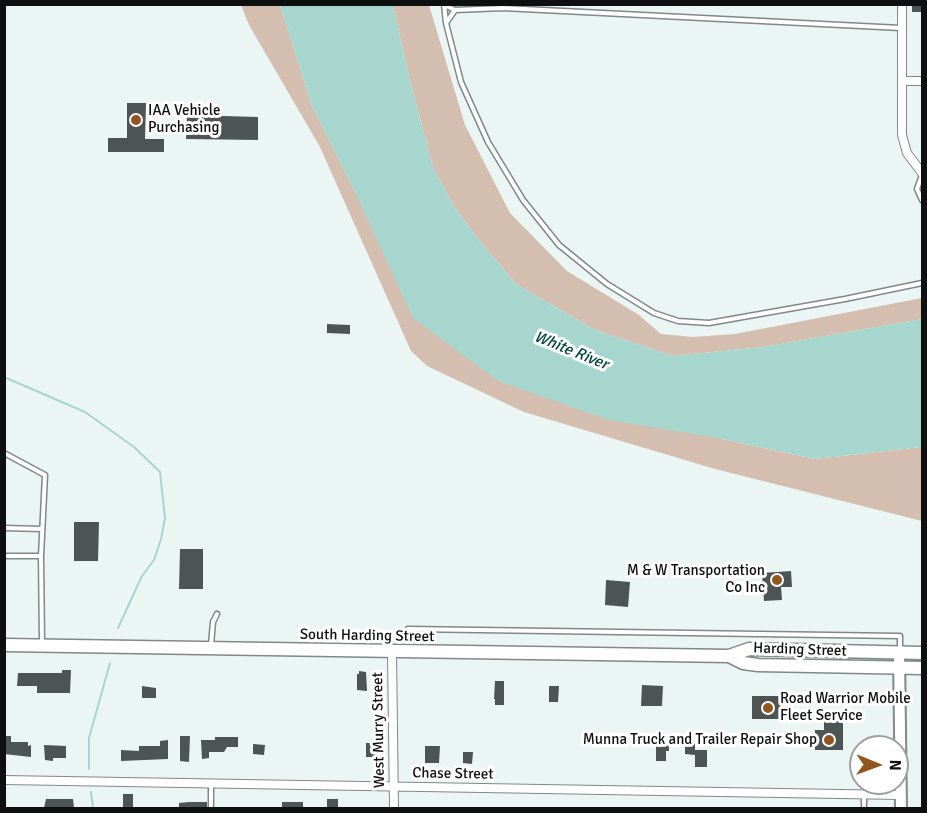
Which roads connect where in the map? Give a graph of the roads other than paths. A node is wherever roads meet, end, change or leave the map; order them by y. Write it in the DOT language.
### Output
graph roads {
  1 [pos="902,4"];
  2 [pos="444,5"];
  3 [pos="455,10"];
  4 [pos="446,23"];
  5 [pos="902,28"];
  6 [pos="902,81"];
  7 [pos="922,81"];
  8 [pos="922,174"];
  9 [pos="922,200"];
  10 [pos="922,283"];
  11 [pos="4,453"];
  12 [pos="4,528"];
  13 [pos="42,529"];
  14 [pos="4,556"];
  15 [pos="41,556"];
  16 [pos="217,614"];
  17 [pos="408,629"];
  18 [pos="4,645"];
  19 [pos="42,646"];
  20 [pos="211,649"];
  21 [pos="392,652"];
  22 [pos="900,653"];
  23 [pos="922,653"];
  24 [pos="729,656"];
  25 [pos="900,668"];
  26 [pos="922,668"];
  27 [pos="901,735"];
  28 [pos="4,780"];
  29 [pos="210,784"];
  30 [pos="394,787"];
  31 [pos="849,794"];
  32 [pos="901,795"];
  33 [pos="211,808"];
  34 [pos="394,808"];
  35 [pos="901,808"];
  1 -- 5 [label="street"];
  2 -- 3 [label="lane"];
  2 -- 4 [label="lane"];
  3 -- 4 [label="lane"];
  3 -- 5 [label="lane"];
  4 -- 10 [label="lane"];
  5 -- 6 [label="street"];
  6 -- 7 [label="street"];
  6 -- 8 [label="street"];
  8 -- 9 [label="lane"];
  11 -- 13 [label="lane"];
  12 -- 13 [label="lane"];
  13 -- 15 [label="lane"];
  14 -- 15 [label="lane"];
  15 -- 19 [label="lane"];
  16 -- 20 [label="lane"];
  17 -- 22 [label="lane"];
  18 -- 19 [label="main road, South Harding Street"];
  19 -- 20 [label="main road, South Harding Street"];
  20 -- 21 [label="main road, South Harding Street"];
  21 -- 24 [label="main road, South Harding Street"];
  21 -- 30 [label="street, West Murry Street"];
  22 -- 23 [label="main road, Harding Street"];
  22 -- 24 [label="main road, Harding Street"];
  22 -- 25 [label="main road"];
  24 -- 25 [label="main road, Harding Street"];
  25 -- 26 [label="main road, Harding Street"];
  25 -- 27 [label="main road"];
  28 -- 29 [label="street, Chase Street"];
  29 -- 30 [label="street, Chase Street"];
  29 -- 33 [label="lane"];
  30 -- 31 [label="street, Chase Street"];
  30 -- 34 [label="street, West Murry Street"];
  32 -- 35 [label="main road"];
}
